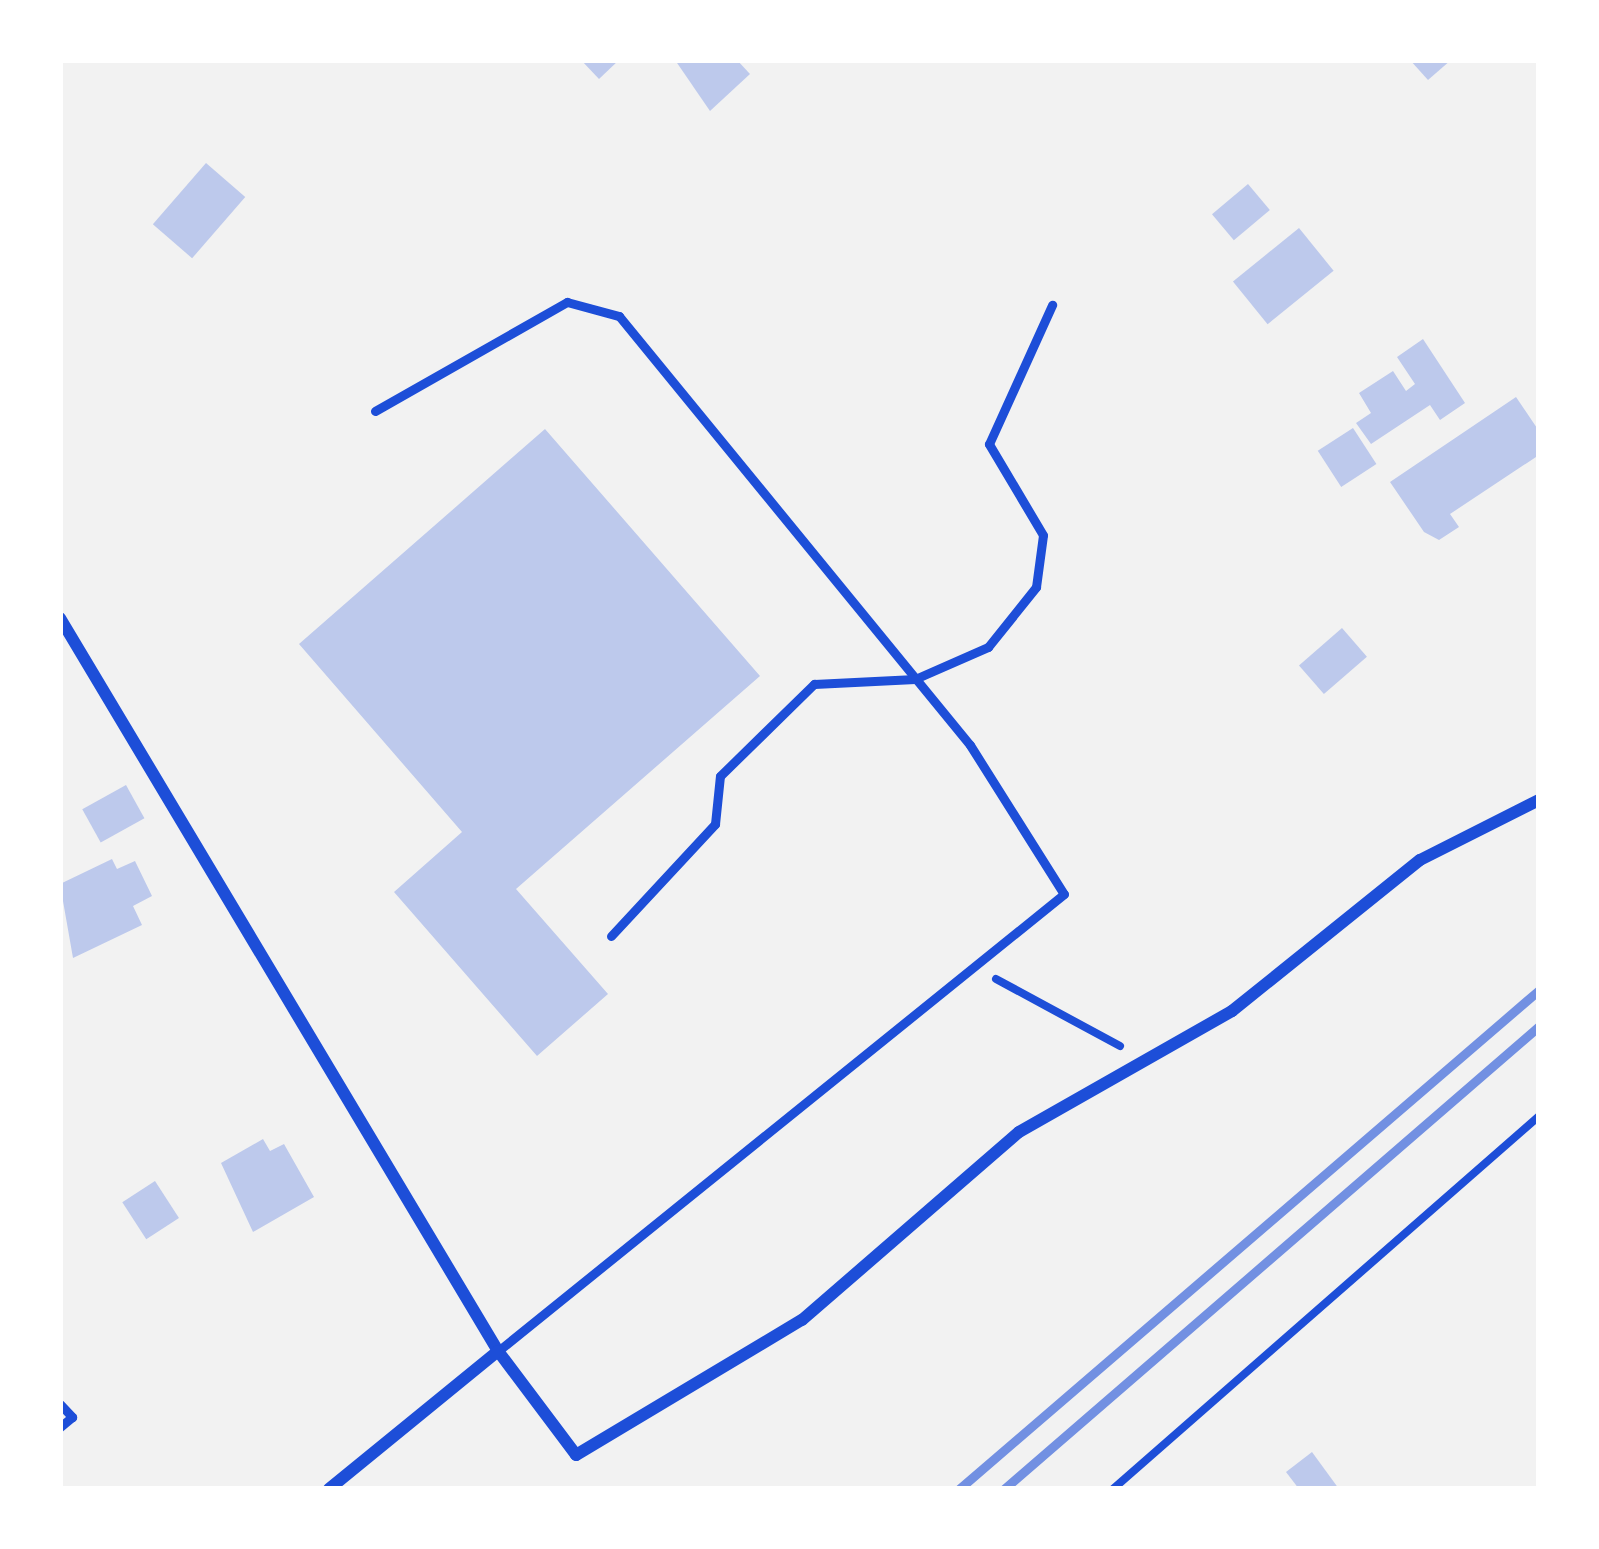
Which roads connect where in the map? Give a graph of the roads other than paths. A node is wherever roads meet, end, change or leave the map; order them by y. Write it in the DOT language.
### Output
graph roads {
  1 [pos="1052,305"];
  2 [pos="375,411"];
  3 [pos="60,618"];
  4 [pos="916,680"];
  5 [pos="1539,800"];
  6 [pos="611,936"];
  7 [pos="498,1351"];
  8 [pos="60,1404"];
  9 [pos="60,1427"];
  10 [pos="329,1489"];
  1 -- 4 [label="lane"];
  2 -- 4 [label="lane"];
  3 -- 7 [label="street"];
  4 -- 6 [label="lane"];
  4 -- 7 [label="lane"];
  5 -- 7 [label="street"];
  7 -- 10 [label="street"];
  8 -- 9 [label="lane"];
}
